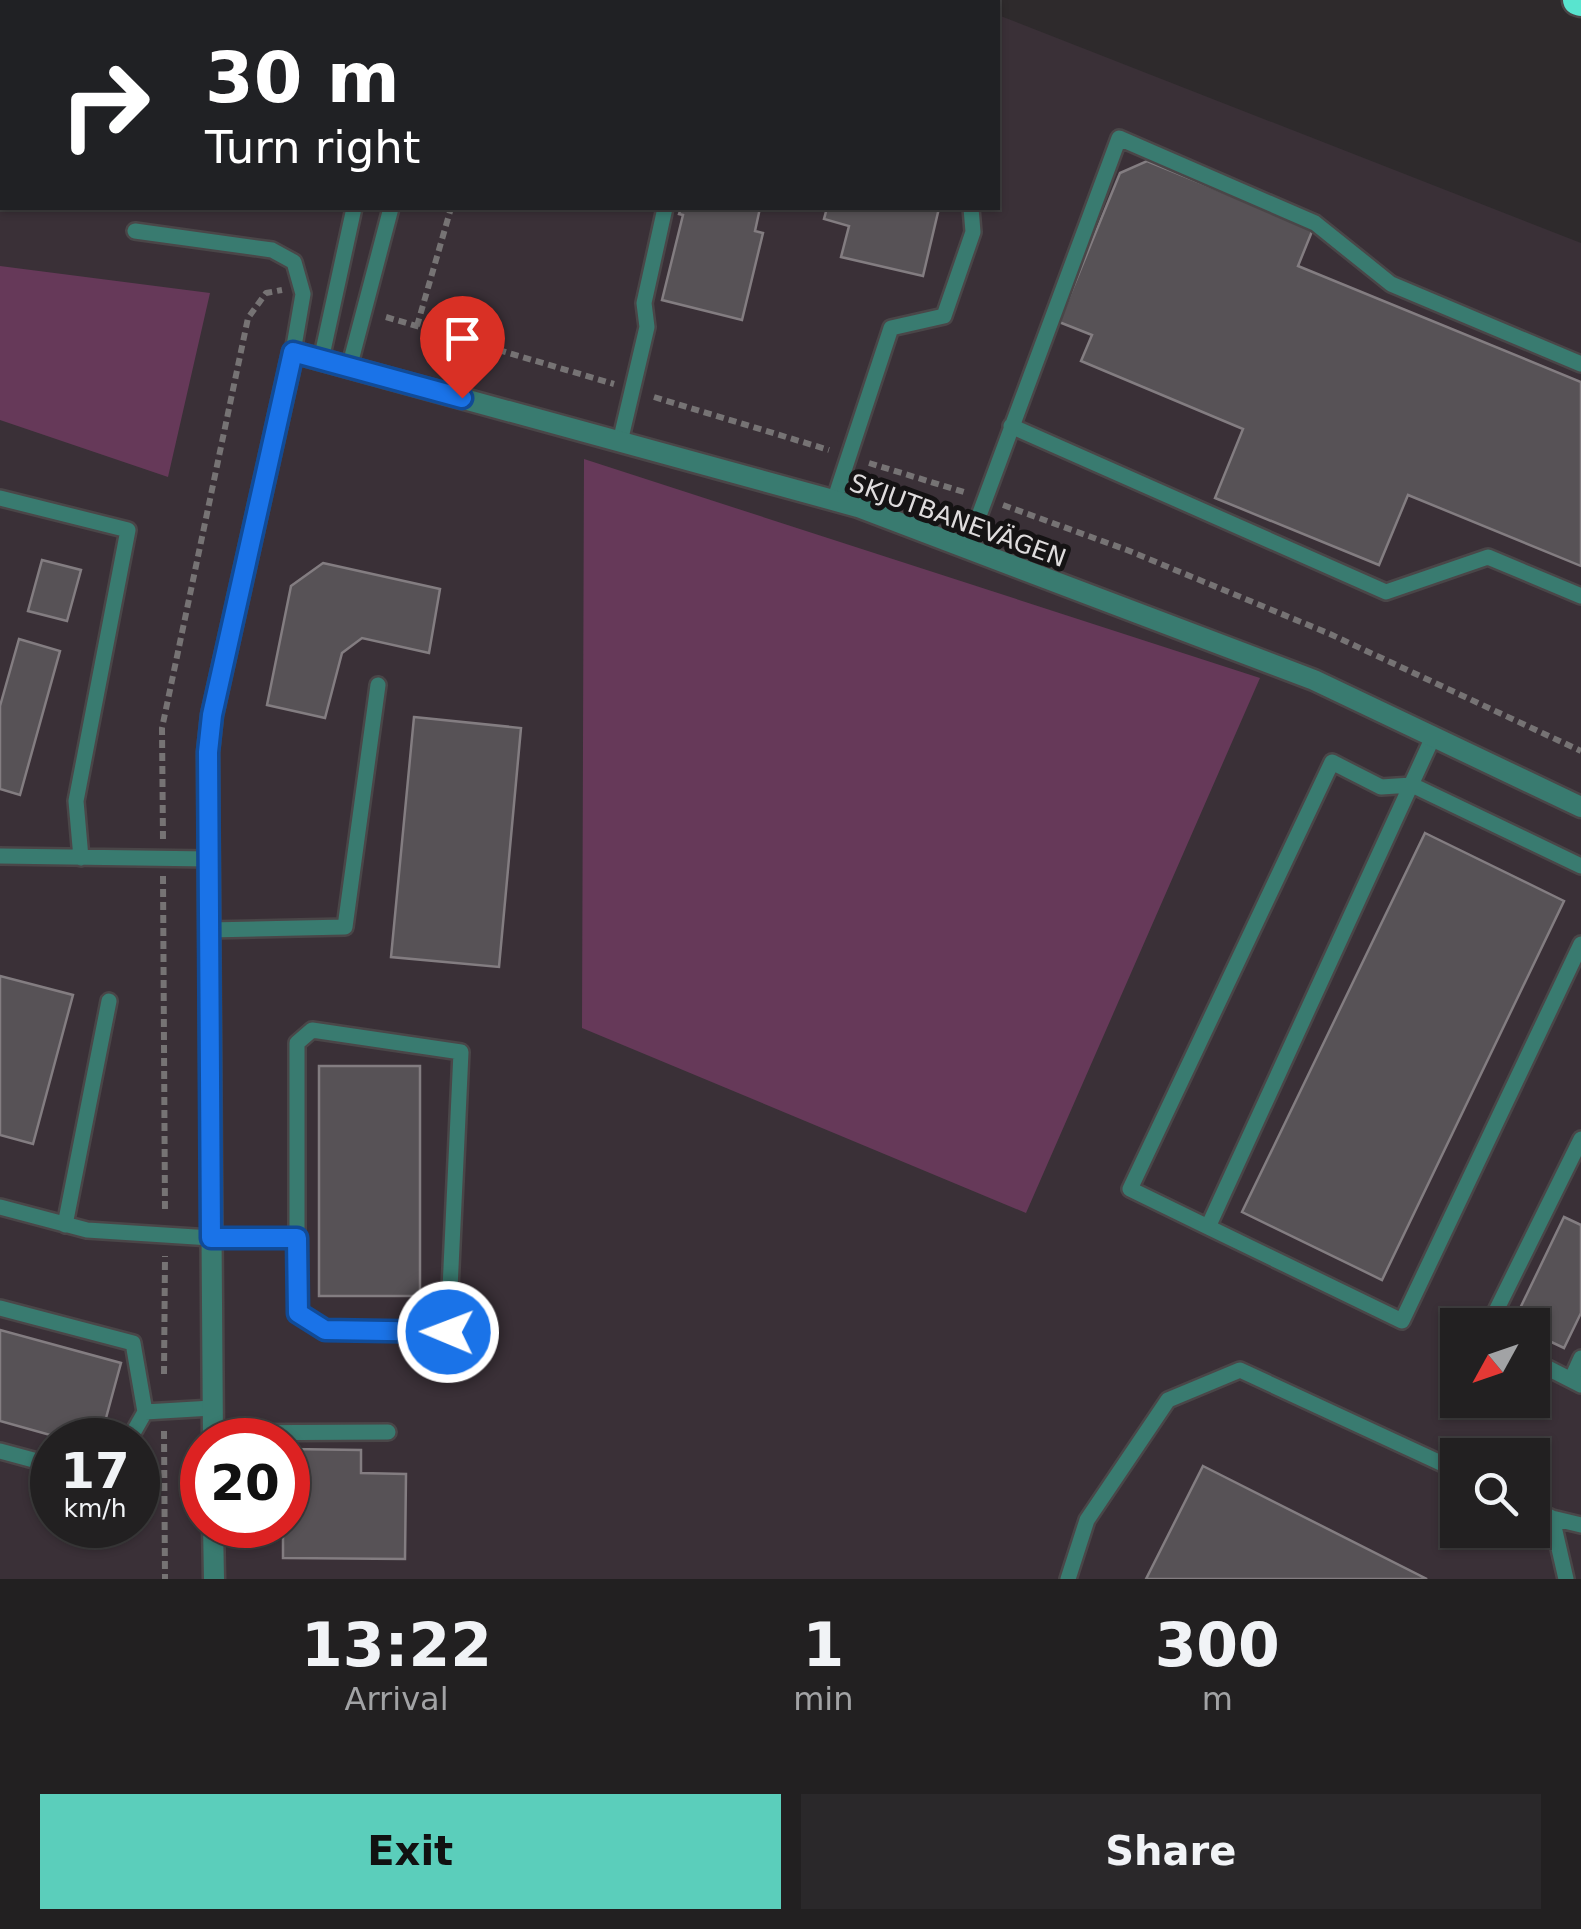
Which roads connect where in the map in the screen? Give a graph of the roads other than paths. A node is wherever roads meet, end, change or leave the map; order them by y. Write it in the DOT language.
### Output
graph roads {
  1 [pos="354,210"];
  2 [pos="390,210"];
  3 [pos="665,210"];
  4 [pos="971,210"];
  5 [pos="135,231"];
  6 [pos="293,352"];
  7 [pos="321,360"];
  8 [pos="1581,364"];
  9 [pos="349,368"];
  10 [pos="1012,426"];
  11 [pos="620,442"];
  12 [pos="0,498"];
  13 [pos="834,500"];
  14 [pos="967,548"];
  15 [pos="1581,596"];
  16 [pos="378,684"];
  17 [pos="1434,737"];
  18 [pos="1412,785"];
  19 [pos="1581,807"];
  20 [pos="0,856"];
  21 [pos="80,858"];
  22 [pos="209,858"];
  23 [pos="1581,866"];
  24 [pos="210,930"];
  25 [pos="1581,944"];
  26 [pos="109,1001"];
  27 [pos="1581,1139"];
  28 [pos="0,1207"];
  29 [pos="65,1225"];
  30 [pos="1208,1227"];
  31 [pos="211,1238"];
  32 [pos="297,1238"];
  33 [pos="0,1308"];
  34 [pos="1497,1308"];
  35 [pos="1581,1358"];
  36 [pos="1550,1369"];
  37 [pos="1576,1382"];
  38 [pos="212,1408"];
  39 [pos="145,1412"];
  40 [pos="142,1418"];
  41 [pos="212,1418"];
  42 [pos="388,1432"];
  43 [pos="310,1434"];
  44 [pos="0,1451"];
  45 [pos="30,1459"];
  46 [pos="1440,1463"];
  47 [pos="1552,1518"];
  48 [pos="1581,1525"];
  49 [pos="213,1548"];
  50 [pos="214,1579"];
  51 [pos="1068,1579"];
  52 [pos="1566,1579"];
  1 -- 7 [label="lane"];
  2 -- 9 [label="lane"];
  3 -- 11 [label="lane"];
  4 -- 13 [label="lane"];
  5 -- 6 [label="lane"];
  6 -- 7 [label="street, SKJUTBANEVÄGEN"];
  6 -- 22 [label="street"];
  7 -- 9 [label="street, SKJUTBANEVÄGEN"];
  8 -- 10 [label="lane"];
  9 -- 11 [label="street, SKJUTBANEVÄGEN"];
  10 -- 14 [label="lane"];
  10 -- 15 [label="lane"];
  11 -- 13 [label="street, SKJUTBANEVÄGEN"];
  12 -- 21 [label="lane"];
  13 -- 14 [label="street, SKJUTBANEVÄGEN"];
  14 -- 17 [label="street, SKJUTBANEVÄGEN"];
  16 -- 24 [label="lane"];
  17 -- 18 [label="lane"];
  17 -- 19 [label="street, SKJUTBANEVÄGEN"];
  18 -- 23 [label="lane"];
  18 -- 30 [label="lane"];
  18 -- 30 [label="lane"];
  20 -- 21 [label="lane"];
  21 -- 22 [label="lane"];
  22 -- 24 [label="street"];
  24 -- 31 [label="street"];
  25 -- 30 [label="lane"];
  26 -- 29 [label="lane"];
  27 -- 34 [label="lane"];
  28 -- 29 [label="lane"];
  29 -- 31 [label="lane"];
  31 -- 32 [label="lane"];
  31 -- 38 [label="street"];
  32 -- 32 [label="lane"];
  33 -- 39 [label="lane"];
  35 -- 37 [label="lane"];
  36 -- 37 [label="lane"];
  38 -- 39 [label="lane"];
  38 -- 41 [label="street"];
  39 -- 40 [label="lane"];
  42 -- 43 [label="lane"];
  44 -- 45 [label="lane"];
  46 -- 51 [label="lane"];
  47 -- 48 [label="lane"];
  47 -- 52 [label="lane"];
  49 -- 50 [label="street"];
}
